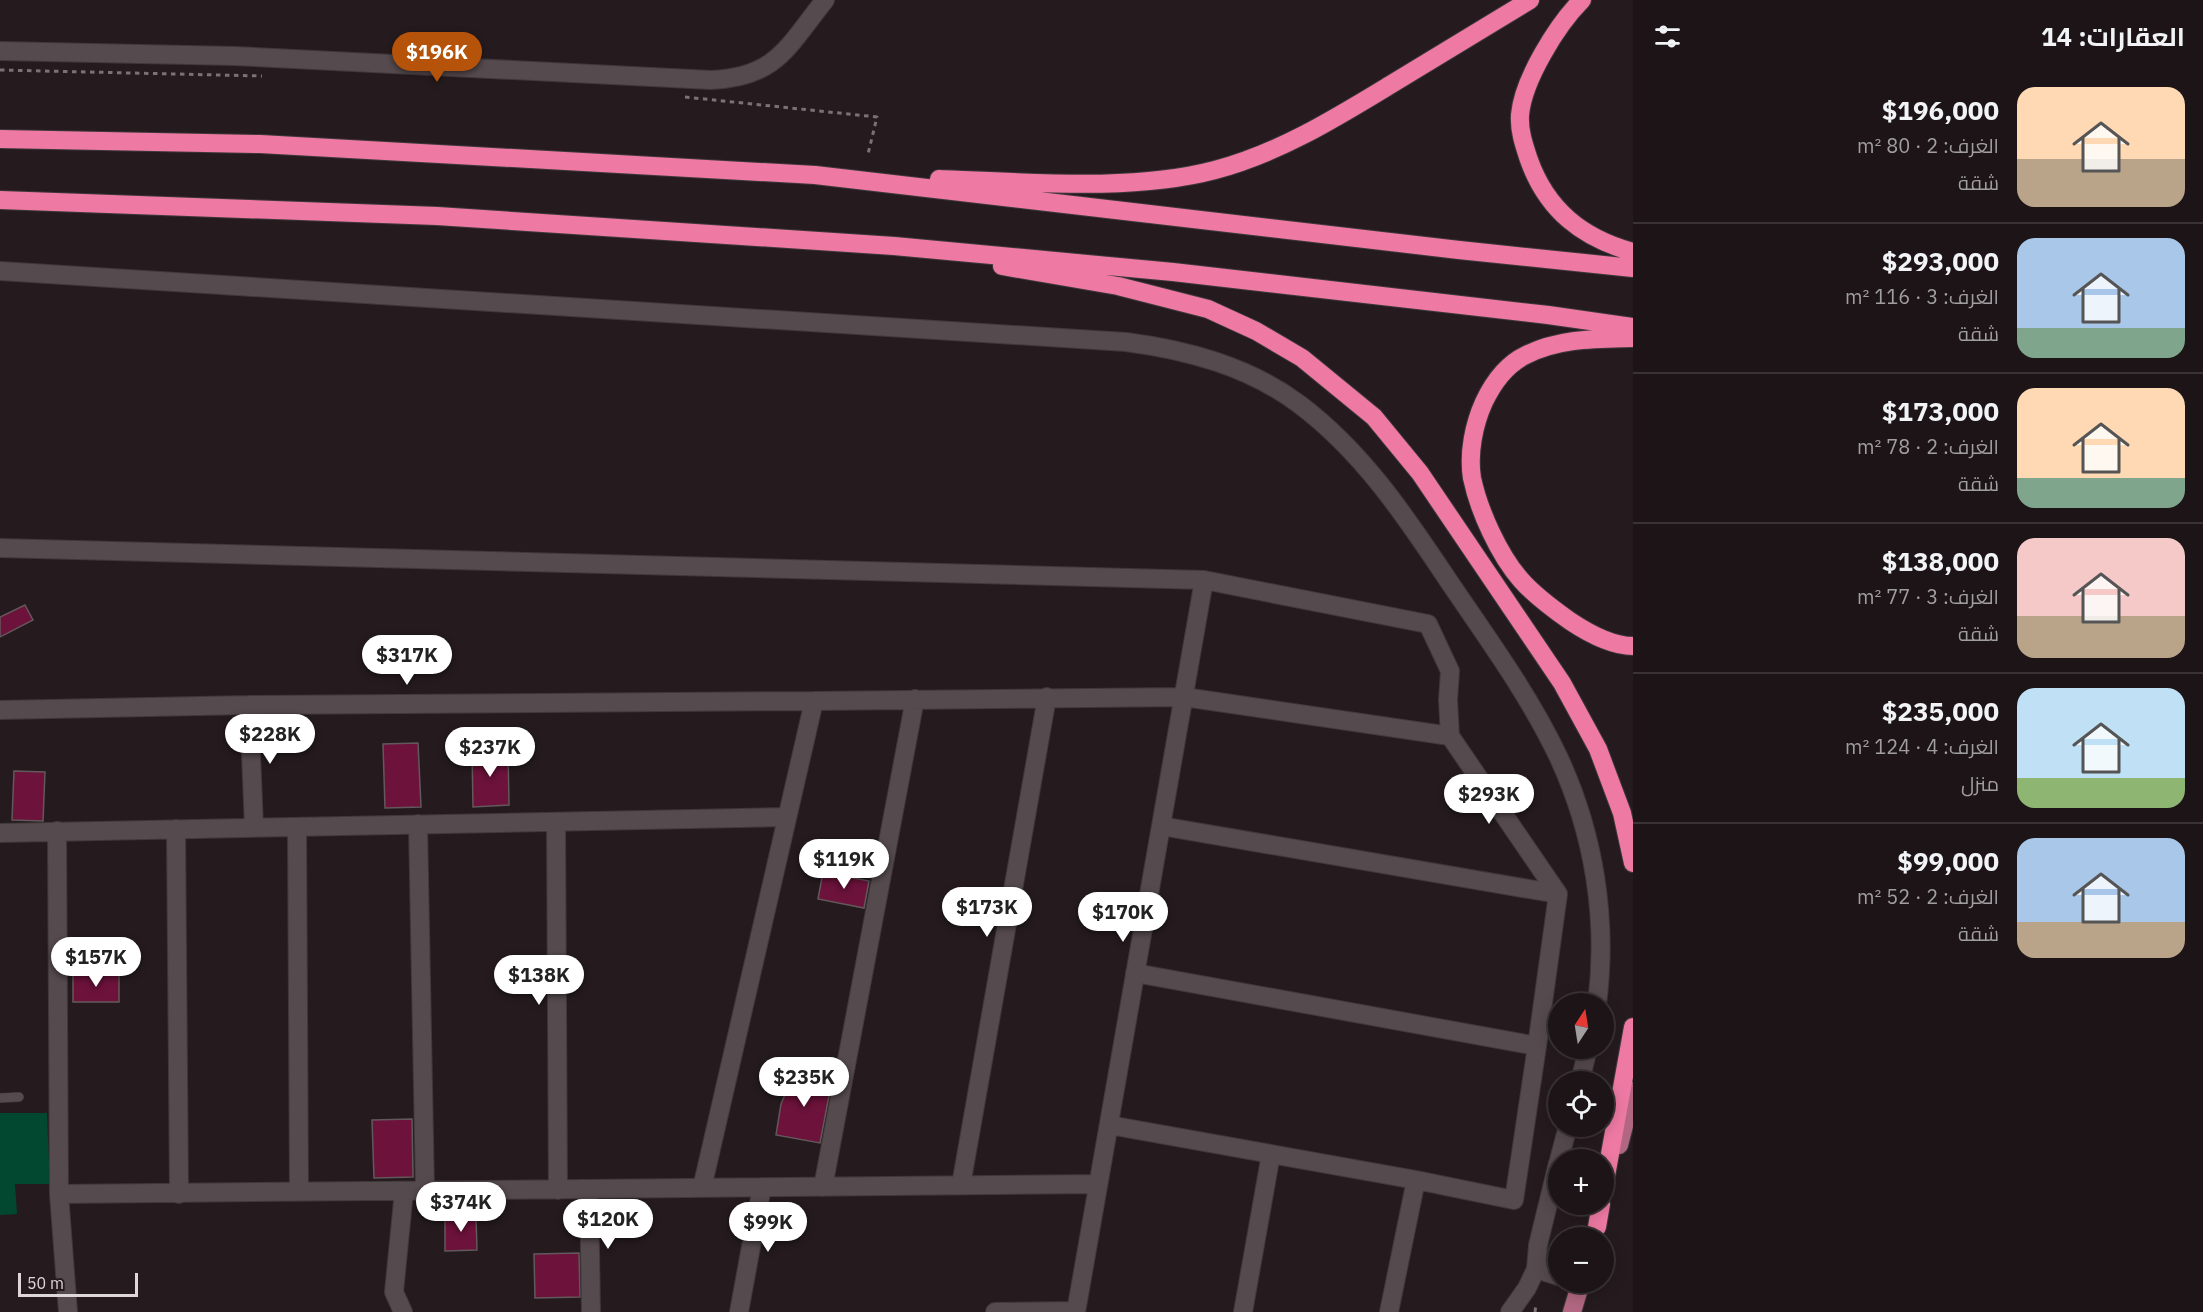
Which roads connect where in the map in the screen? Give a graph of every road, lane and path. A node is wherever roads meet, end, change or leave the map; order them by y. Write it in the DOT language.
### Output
graph roads {
  1 [pos="825,0"];
  2 [pos="1530,0"];
  3 [pos="1582,0"];
  4 [pos="0,51"];
  5 [pos="0,70"];
  6 [pos="263,76"];
  7 [pos="677,96"];
  8 [pos="0,139"];
  9 [pos="868,154"];
  10 [pos="815,175"];
  11 [pos="0,200"];
  12 [pos="894,246"];
  13 [pos="1633,252"];
  14 [pos="1633,268"];
  15 [pos="0,271"];
  16 [pos="1633,327"];
  17 [pos="1633,338"];
  18 [pos="0,549"];
  19 [pos="1204,580"];
  20 [pos="1633,646"];
  21 [pos="1047,697"];
  22 [pos="1184,697"];
  23 [pos="915,699"];
  24 [pos="814,701"];
  25 [pos="249,705"];
  26 [pos="0,710"];
  27 [pos="1449,736"];
  28 [pos="787,817"];
  29 [pos="556,822"];
  30 [pos="418,824"];
  31 [pos="297,826"];
  32 [pos="1161,826"];
  33 [pos="254,827"];
  34 [pos="176,829"];
  35 [pos="57,831"];
  36 [pos="0,833"];
  37 [pos="1633,863"];
  38 [pos="1558,894"];
  39 [pos="1136,973"];
  40 [pos="1599,993"];
  41 [pos="1633,1027"];
  42 [pos="1537,1046"];
  43 [pos="1633,1091"];
  44 [pos="19,1097"];
  45 [pos="0,1098"];
  46 [pos="1109,1125"];
  47 [pos="1611,1149"];
  48 [pos="1271,1154"];
  49 [pos="1614,1160"];
  50 [pos="1416,1180"];
  51 [pos="1098,1184"];
  52 [pos="961,1185"];
  53 [pos="762,1187"];
  54 [pos="823,1187"];
  55 [pos="702,1188"];
  56 [pos="589,1189"];
  57 [pos="558,1190"];
  58 [pos="404,1191"];
  59 [pos="425,1191"];
  60 [pos="299,1192"];
  61 [pos="59,1194"];
  62 [pos="179,1194"];
  63 [pos="1548,1205"];
  64 [pos="1536,1269"];
  65 [pos="1548,1273"];
  66 [pos="1578,1293"];
  67 [pos="1076,1311"];
  68 [pos="68,1312"];
  69 [pos="403,1312"];
  70 [pos="591,1312"];
  71 [pos="739,1312"];
  72 [pos="995,1312"];
  73 [pos="1243,1312"];
  74 [pos="1389,1312"];
  75 [pos="1510,1312"];
  76 [pos="1572,1312"];
  1 -- 4 [label="street"];
  2 -- 10 [label="highway"];
  3 -- 13 [label="highway"];
  5 -- 6 [label="path"];
  7 -- 9 [label="path"];
  8 -- 10 [label="highway"];
  10 -- 14 [label="highway"];
  11 -- 12 [label="highway"];
  12 -- 16 [label="highway"];
  12 -- 37 [label="highway"];
  15 -- 40 [label="street"];
  17 -- 20 [label="highway"];
  18 -- 19 [label="street"];
  19 -- 22 [label="street"];
  19 -- 27 [label="street"];
  21 -- 22 [label="street"];
  21 -- 23 [label="street"];
  21 -- 52 [label="street"];
  22 -- 27 [label="street"];
  22 -- 32 [label="street"];
  23 -- 24 [label="street"];
  23 -- 54 [label="street"];
  24 -- 25 [label="street"];
  24 -- 28 [label="street"];
  25 -- 26 [label="street"];
  25 -- 33 [label="street"];
  27 -- 38 [label="street"];
  28 -- 29 [label="street"];
  28 -- 55 [label="street"];
  29 -- 30 [label="street"];
  29 -- 57 [label="street"];
  30 -- 31 [label="street"];
  30 -- 59 [label="street"];
  31 -- 33 [label="street"];
  31 -- 60 [label="street"];
  32 -- 38 [label="street"];
  32 -- 39 [label="street"];
  33 -- 34 [label="street"];
  34 -- 35 [label="street"];
  34 -- 62 [label="street"];
  35 -- 36 [label="street"];
  35 -- 61 [label="street"];
  38 -- 42 [label="street"];
  39 -- 42 [label="street"];
  39 -- 46 [label="street"];
  41 -- 47 [label="highway"];
  42 -- 50 [label="street"];
  43 -- 49 [label="main road"];
  44 -- 45 [label="lane"];
  46 -- 48 [label="street"];
  46 -- 51 [label="street"];
  48 -- 50 [label="street"];
  48 -- 73 [label="street"];
  50 -- 74 [label="street"];
  51 -- 52 [label="street"];
  51 -- 67 [label="street"];
  52 -- 54 [label="street"];
  53 -- 54 [label="street"];
  53 -- 55 [label="street"];
  53 -- 71 [label="street"];
  55 -- 56 [label="street"];
  56 -- 57 [label="street"];
  56 -- 70 [label="street"];
  57 -- 59 [label="street"];
  58 -- 59 [label="street"];
  58 -- 60 [label="street"];
  58 -- 69 [label="street"];
  60 -- 62 [label="street"];
  61 -- 62 [label="street"];
  61 -- 68 [label="street"];
  63 -- 64 [label="street"];
  64 -- 65 [label="street"];
  64 -- 75 [label="street"];
  66 -- 76 [label="main road"];
  67 -- 72 [label="street"];
}
